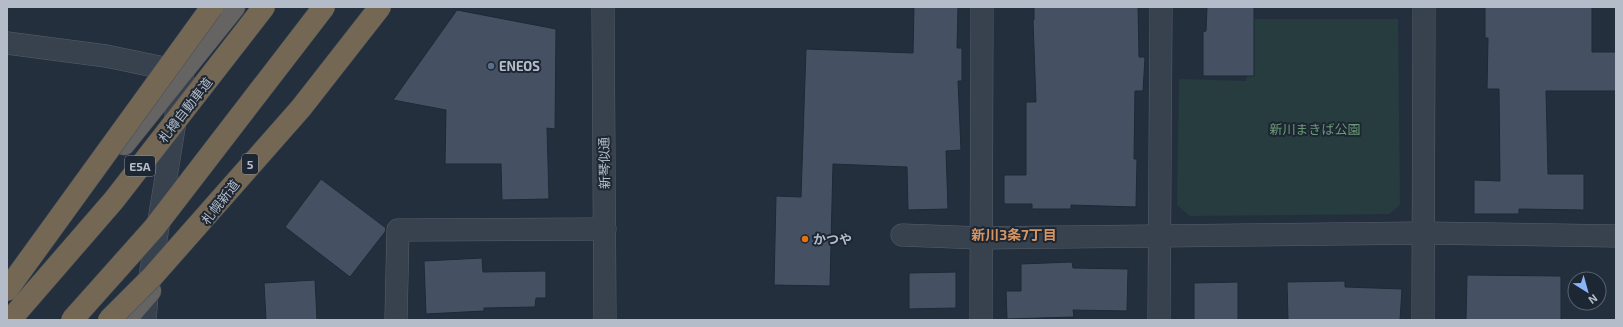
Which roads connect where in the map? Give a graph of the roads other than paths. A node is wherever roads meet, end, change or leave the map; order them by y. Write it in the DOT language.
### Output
graph roads {
  1 [pos="212,7"];
  2 [pos="234,7"];
  3 [pos="264,7"];
  4 [pos="324,7"];
  5 [pos="372,7"];
  6 [pos="380,7"];
  7 [pos="603,7"];
  8 [pos="982,7"];
  9 [pos="1161,7"];
  10 [pos="1424,7"];
  11 [pos="7,43"];
  12 [pos="183,72"];
  13 [pos="605,229"];
  14 [pos="1424,233"];
  15 [pos="902,235"];
  16 [pos="1160,236"];
  17 [pos="1616,236"];
  18 [pos="981,238"];
  19 [pos="7,278"];
  20 [pos="7,290"];
  21 [pos="147,294"];
  22 [pos="10,320"];
  23 [pos="72,320"];
  24 [pos="109,320"];
  25 [pos="125,320"];
  26 [pos="145,320"];
  27 [pos="396,320"];
  28 [pos="605,320"];
  29 [pos="981,320"];
  30 [pos="1159,320"];
  31 [pos="1423,320"];
  1 -- 20 [label="highway, bridge"];
  2 -- 12 [label="highway"];
  3 -- 22 [label="highway, 札樽自動車道 / E5A, bridge"];
  4 -- 23 [label="highway, bridge"];
  5 -- 21 [label="highway, 札幌新道 / 5"];
  6 -- 24 [label="highway, bridge"];
  7 -- 13 [label="street, 新琴似通"];
  8 -- 18 [label="street"];
  9 -- 16 [label="street"];
  10 -- 14 [label="street"];
  11 -- 12 [label="street"];
  12 -- 19 [label="highway"];
  12 -- 21 [label="street"];
  13 -- 27 [label="street"];
  13 -- 28 [label="street, 新琴似通"];
  14 -- 16 [label="street"];
  14 -- 17 [label="street"];
  14 -- 31 [label="street"];
  15 -- 18 [label="street"];
  16 -- 18 [label="street"];
  16 -- 30 [label="street"];
  18 -- 29 [label="street"];
  21 -- 25 [label="highway, 札幌新道 / 5"];
  21 -- 26 [label="street"];
}
